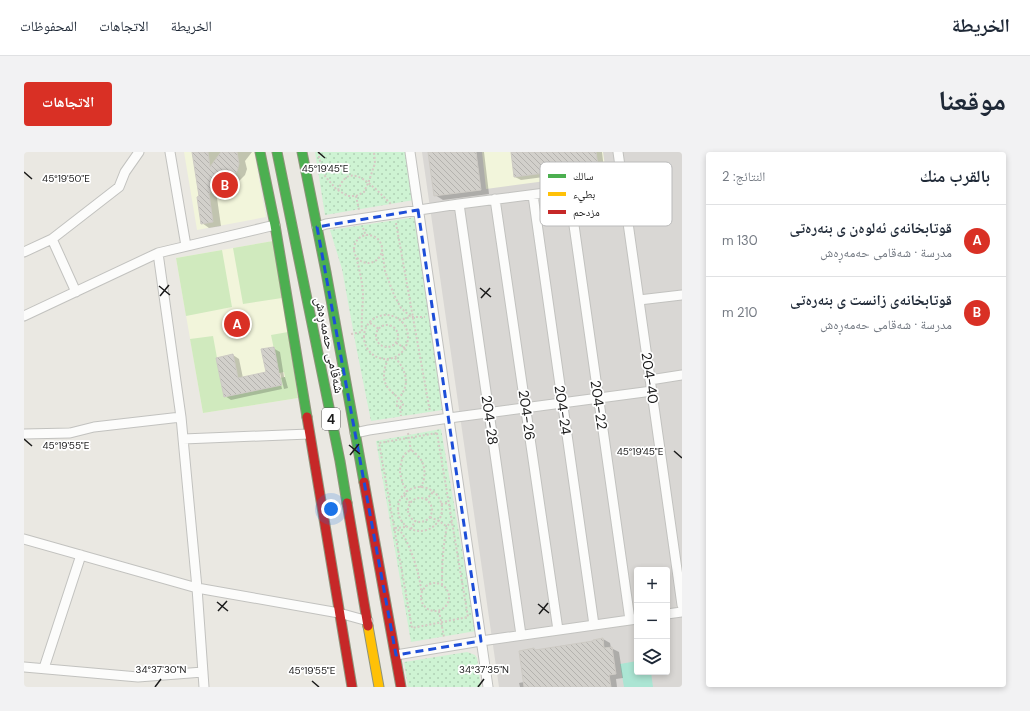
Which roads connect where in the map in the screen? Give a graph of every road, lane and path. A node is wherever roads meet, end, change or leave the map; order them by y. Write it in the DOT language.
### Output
graph roads {
  1 [pos="139,152"];
  2 [pos="170,152"];
  3 [pos="260,152"];
  4 [pos="277,152"];
  5 [pos="302,152"];
  6 [pos="319,152"];
  7 [pos="374,152"];
  8 [pos="410,152"];
  9 [pos="618,152"];
  10 [pos="619,162"];
  11 [pos="368,183"];
  12 [pos="338,190"];
  13 [pos="540,194"];
  14 [pos="533,195"];
  15 [pos="356,196"];
  16 [pos="496,200"];
  17 [pos="459,204"];
  18 [pos="418,210"];
  19 [pos="398,213"];
  20 [pos="361,219"];
  21 [pos="275,225"];
  22 [pos="574,226"];
  23 [pos="628,226"];
  24 [pos="317,227"];
  25 [pos="52,239"];
  26 [pos="186,246"];
  27 [pos="382,250"];
  28 [pos="24,252"];
  29 [pos="158,253"];
  30 [pos="356,256"];
  31 [pos="320,272"];
  32 [pos="301,274"];
  33 [pos="76,292"];
  34 [pos="682,295"];
  35 [pos="639,300"];
  36 [pos="24,316"];
  37 [pos="434,316"];
  38 [pos="412,317"];
  39 [pos="399,320"];
  40 [pos="370,323"];
  41 [pos="379,329"];
  42 [pos="362,332"];
  43 [pos="365,333"];
  44 [pos="352,334"];
  45 [pos="396,343"];
  46 [pos="405,348"];
  47 [pos="394,357"];
  48 [pos="388,359"];
  49 [pos="682,375"];
  50 [pos="650,380"];
  51 [pos="652,391"];
  52 [pos="598,398"];
  53 [pos="562,403"];
  54 [pos="526,408"];
  55 [pos="489,413"];
  56 [pos="181,416"];
  57 [pos="449,418"];
  58 [pos="432,420"];
  59 [pos="355,433"];
  60 [pos="24,434"];
  61 [pos="309,434"];
  62 [pos="409,438"];
  63 [pos="183,440"];
  64 [pos="411,451"];
  65 [pos="420,488"];
  66 [pos="408,492"];
  67 [pos="433,492"];
  68 [pos="404,495"];
  69 [pos="426,500"];
  70 [pos="410,503"];
  71 [pos="449,503"];
  72 [pos="440,504"];
  73 [pos="430,518"];
  74 [pos="438,520"];
  75 [pos="415,522"];
  76 [pos="452,522"];
  77 [pos="447,526"];
  78 [pos="406,527"];
  79 [pos="394,528"];
  80 [pos="411,529"];
  81 [pos="24,539"];
  82 [pos="81,555"];
  83 [pos="442,585"];
  84 [pos="197,588"];
  85 [pos="421,592"];
  86 [pos="682,605"];
  87 [pos="439,611"];
  88 [pos="682,612"];
  89 [pos="339,614"];
  90 [pos="670,614"];
  91 [pos="633,619"];
  92 [pos="368,621"];
  93 [pos="441,622"];
  94 [pos="594,625"];
  95 [pos="558,630"];
  96 [pos="521,636"];
  97 [pos="481,641"];
  98 [pos="446,647"];
  99 [pos="396,655"];
  100 [pos="24,667"];
  101 [pos="44,668"];
  102 [pos="203,672"];
  103 [pos="204,687"];
  104 [pos="352,687"];
  105 [pos="379,687"];
  106 [pos="401,687"];
  107 [pos="488,687"];
  1 -- 25 [label="street"];
  2 -- 26 [label="street"];
  3 -- 21 [label="main road"];
  4 -- 32 [label="main road, شەقامی حەمەڕەش / 4"];
  5 -- 24 [label="main road, شەقامی حەمەڕەش / 4"];
  6 -- 12 [label="path"];
  7 -- 11 [label="path"];
  8 -- 18 [label="street"];
  9 -- 10 [label="street, 204-40"];
  11 -- 12 [label="path"];
  11 -- 15 [label="path"];
  11 -- 19 [label="path"];
  12 -- 15 [label="path"];
  13 -- 14 [label="street"];
  14 -- 16 [label="street"];
  14 -- 53 [label="street, 204-24"];
  15 -- 20 [label="path"];
  16 -- 17 [label="street"];
  16 -- 54 [label="street, 204-26"];
  17 -- 18 [label="street"];
  17 -- 55 [label="street, 204-28"];
  18 -- 19 [label="street"];
  18 -- 37 [label="street"];
  19 -- 20 [label="street"];
  19 -- 38 [label="path"];
  20 -- 24 [label="street"];
  21 -- 26 [label="street"];
  21 -- 61 [label="main road"];
  22 -- 52 [label="street, 204-22"];
  23 -- 35 [label="street, 204-40"];
  24 -- 31 [label="main road, شەقامی حەمەڕەش / 4"];
  25 -- 28 [label="street"];
  25 -- 33 [label="street"];
  26 -- 29 [label="street"];
  27 -- 30 [label="path"];
  27 -- 30 [label="path"];
  27 -- 38 [label="path"];
  29 -- 33 [label="street"];
  29 -- 56 [label="street"];
  30 -- 42 [label="path"];
  31 -- 32 [label="main road"];
  31 -- 59 [label="main road, شەقامی حەمەڕەش / 4"];
  32 -- 92 [label="main road, شەقامی حەمەڕەش / 4"];
  33 -- 36 [label="street"];
  34 -- 35 [label="street"];
  35 -- 50 [label="street, 204-40"];
  37 -- 38 [label="path"];
  37 -- 57 [label="street"];
  38 -- 39 [label="path"];
  38 -- 58 [label="path"];
  39 -- 40 [label="path"];
  39 -- 46 [label="path"];
  40 -- 41 [label="path"];
  40 -- 43 [label="path"];
  41 -- 45 [label="path"];
  41 -- 45 [label="path"];
  42 -- 43 [label="path"];
  42 -- 44 [label="path"];
  43 -- 48 [label="path"];
  45 -- 46 [label="path"];
  46 -- 47 [label="path"];
  47 -- 48 [label="path"];
  47 -- 48 [label="path"];
  49 -- 50 [label="street"];
  50 -- 51 [label="street, 204-40"];
  51 -- 52 [label="street"];
  51 -- 86 [label="street, 204-40"];
  52 -- 53 [label="street"];
  52 -- 91 [label="street, 204-22"];
  53 -- 54 [label="street"];
  53 -- 94 [label="street, 204-24"];
  54 -- 55 [label="street"];
  54 -- 95 [label="street, 204-26"];
  55 -- 57 [label="street"];
  55 -- 96 [label="street, 204-28"];
  56 -- 60 [label="street"];
  56 -- 63 [label="street"];
  57 -- 58 [label="street"];
  57 -- 97 [label="street"];
  58 -- 59 [label="street"];
  59 -- 99 [label="main road, شەقامی حەمەڕەش / 4"];
  61 -- 63 [label="street"];
  61 -- 89 [label="main road"];
  62 -- 64 [label="path"];
  62 -- 71 [label="path"];
  62 -- 79 [label="path"];
  63 -- 84 [label="street"];
  64 -- 65 [label="path"];
  64 -- 66 [label="path"];
  65 -- 66 [label="path"];
  65 -- 67 [label="path"];
  66 -- 68 [label="path"];
  67 -- 69 [label="path"];
  67 -- 72 [label="path"];
  68 -- 70 [label="path"];
  68 -- 78 [label="path"];
  69 -- 70 [label="path"];
  69 -- 73 [label="path"];
  70 -- 75 [label="path"];
  71 -- 72 [label="path"];
  71 -- 76 [label="path"];
  72 -- 74 [label="path"];
  73 -- 74 [label="path"];
  73 -- 75 [label="path"];
  74 -- 77 [label="path"];
  74 -- 80 [label="path"];
  75 -- 80 [label="path"];
  76 -- 77 [label="path"];
  76 -- 93 [label="path"];
  77 -- 83 [label="path"];
  78 -- 79 [label="path"];
  78 -- 80 [label="path"];
  79 -- 85 [label="path"];
  79 -- 93 [label="path"];
  81 -- 82 [label="street"];
  82 -- 84 [label="street"];
  82 -- 101 [label="street"];
  83 -- 85 [label="path"];
  83 -- 87 [label="path"];
  84 -- 89 [label="street"];
  84 -- 102 [label="street"];
  85 -- 87 [label="path"];
  87 -- 93 [label="path"];
  88 -- 90 [label="street"];
  89 -- 92 [label="street"];
  89 -- 104 [label="main road"];
  91 -- 94 [label="street"];
  92 -- 105 [label="main road, شەقامی حەمەڕەش / 4"];
  93 -- 98 [label="path"];
  94 -- 95 [label="street"];
  95 -- 96 [label="street"];
  96 -- 97 [label="street"];
  97 -- 98 [label="street"];
  97 -- 107 [label="street"];
  98 -- 99 [label="street"];
  99 -- 106 [label="main road, شەقامی حەمەڕەش / 4"];
  100 -- 101 [label="street"];
  101 -- 102 [label="street"];
  102 -- 103 [label="street"];
}
